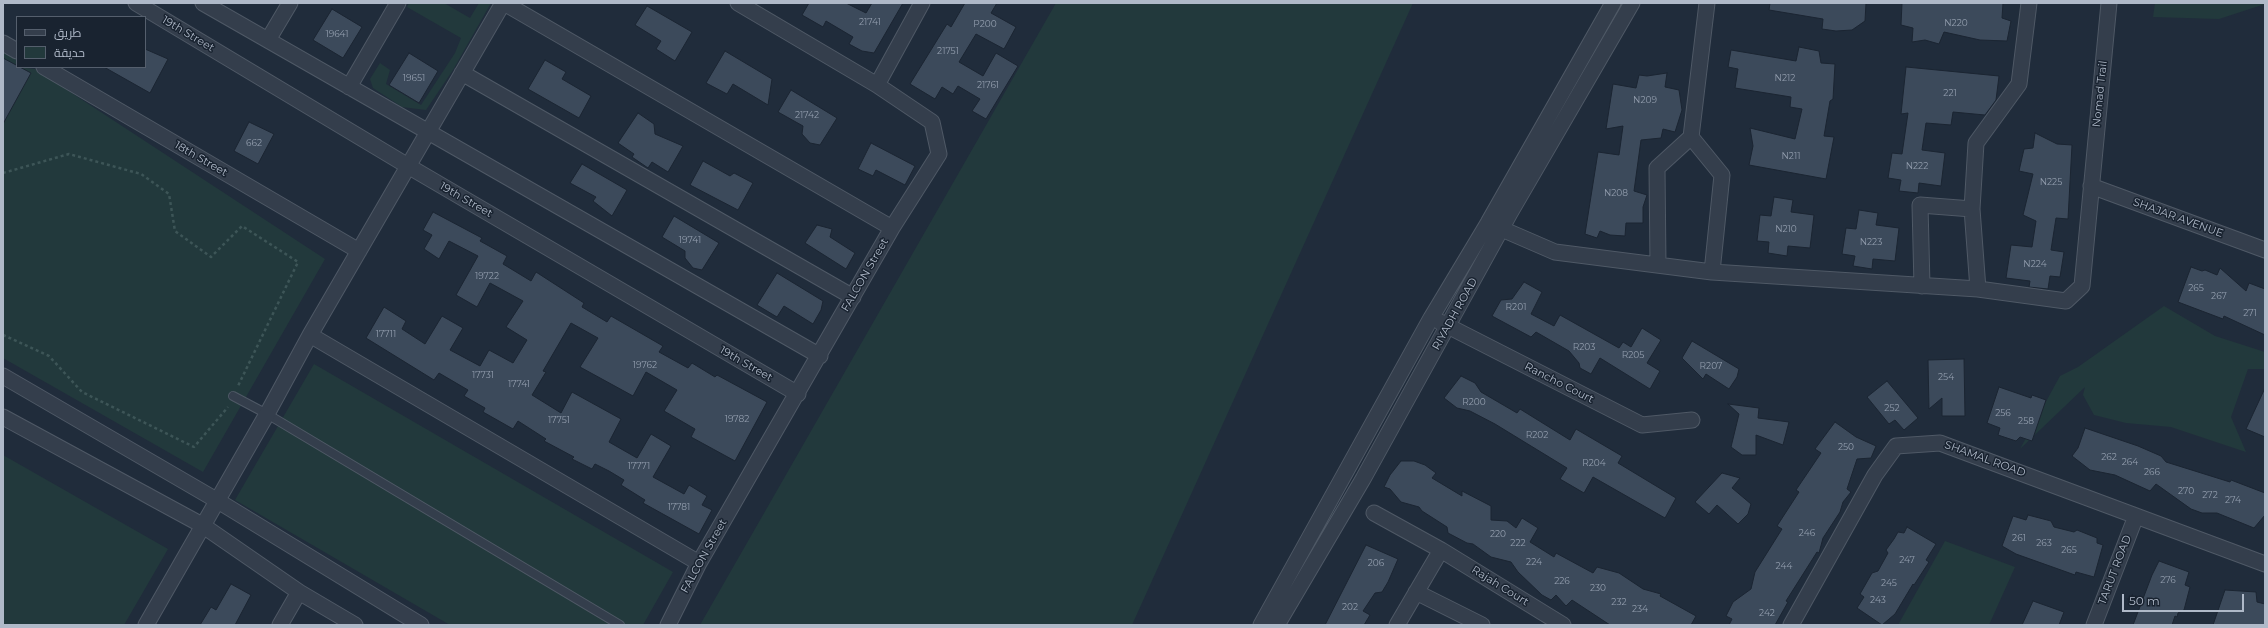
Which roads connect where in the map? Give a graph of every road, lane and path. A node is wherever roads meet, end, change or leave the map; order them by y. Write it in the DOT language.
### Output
graph roads {
  1 [pos="136,3"];
  2 [pos="203,3"];
  3 [pos="290,3"];
  4 [pos="398,3"];
  5 [pos="503,3"];
  6 [pos="738,3"];
  7 [pos="922,3"];
  8 [pos="1613,3"];
  9 [pos="1632,3"];
  10 [pos="1708,3"];
  11 [pos="2029,3"];
  12 [pos="2109,3"];
  13 [pos="268,40"];
  14 [pos="3,43"];
  15 [pos="16,50"];
  16 [pos="46,68"];
  17 [pos="462,73"];
  18 [pos="877,85"];
  19 [pos="349,87"];
  20 [pos="428,132"];
  21 [pos="1691,137"];
  22 [pos="408,166"];
  23 [pos="3,173"];
  24 [pos="2091,186"];
  25 [pos="1972,209"];
  26 [pos="1488,223"];
  27 [pos="892,228"];
  28 [pos="1502,230"];
  29 [pos="2265,250"];
  30 [pos="359,251"];
  31 [pos="1658,266"];
  32 [pos="1712,272"];
  33 [pos="1922,286"];
  34 [pos="1978,289"];
  35 [pos="853,297"];
  36 [pos="1431,318"];
  37 [pos="1448,327"];
  38 [pos="3,335"];
  39 [pos="310,335"];
  40 [pos="820,356"];
  41 [pos="3,376"];
  42 [pos="798,394"];
  43 [pos="233,396"];
  44 [pos="267,414"];
  45 [pos="3,417"];
  46 [pos="1692,420"];
  47 [pos="218,501"];
  48 [pos="1374,513"];
  49 [pos="2136,516"];
  50 [pos="202,525"];
  51 [pos="1441,550"];
  52 [pos="699,563"];
  53 [pos="2265,564"];
  54 [pos="300,592"];
  55 [pos="1416,592"];
  56 [pos="1269,624"];
  57 [pos="1561,624"];
  58 [pos="146,625"];
  59 [pos="280,625"];
  60 [pos="355,625"];
  61 [pos="421,625"];
  62 [pos="620,625"];
  63 [pos="668,625"];
  64 [pos="1398,625"];
  65 [pos="1482,625"];
  66 [pos="1791,625"];
  67 [pos="2094,625"];
  1 -- 22 [label="street, 19th Street"];
  2 -- 13 [label="street"];
  3 -- 13 [label="street"];
  4 -- 19 [label="street"];
  5 -- 17 [label="street"];
  5 -- 27 [label="street"];
  6 -- 18 [label="street, FALCON Street"];
  7 -- 18 [label="street"];
  8 -- 26 [label="street, RIYADH ROAD"];
  9 -- 28 [label="street, RIYADH ROAD"];
  10 -- 21 [label="street"];
  11 -- 25 [label="street"];
  12 -- 24 [label="street, Nomad Trail"];
  13 -- 19 [label="street"];
  14 -- 15 [label="street"];
  16 -- 30 [label="street, 18th Street"];
  17 -- 20 [label="street"];
  17 -- 35 [label="street"];
  18 -- 27 [label="street, FALCON Street"];
  19 -- 20 [label="street"];
  20 -- 22 [label="street"];
  20 -- 40 [label="street"];
  21 -- 31 [label="street"];
  21 -- 32 [label="street"];
  22 -- 30 [label="street"];
  22 -- 42 [label="street, 19th Street"];
  23 -- 43 [label="path"];
  24 -- 29 [label="street, SHAJAR AVENUE"];
  24 -- 34 [label="street, Nomad Trail"];
  25 -- 33 [label="street"];
  25 -- 34 [label="street"];
  26 -- 28 [label="street"];
  26 -- 36 [label="street, RIYADH ROAD"];
  27 -- 35 [label="street, FALCON Street"];
  28 -- 31 [label="street"];
  28 -- 37 [label="street, RIYADH ROAD"];
  30 -- 39 [label="street"];
  31 -- 32 [label="street"];
  32 -- 33 [label="street"];
  33 -- 34 [label="street"];
  35 -- 40 [label="street, FALCON Street"];
  36 -- 37 [label="street, Rancho Court"];
  36 -- 56 [label="street, RIYADH ROAD"];
  37 -- 46 [label="street, Rancho Court"];
  37 -- 56 [label="street, RIYADH ROAD"];
  38 -- 43 [label="path"];
  39 -- 44 [label="street"];
  39 -- 52 [label="street"];
  40 -- 42 [label="street, FALCON Street"];
  41 -- 47 [label="street"];
  42 -- 52 [label="street, FALCON Street"];
  43 -- 44 [label="lane"];
  44 -- 47 [label="street"];
  44 -- 62 [label="lane"];
  45 -- 50 [label="street"];
  47 -- 50 [label="street"];
  47 -- 61 [label="street"];
  48 -- 51 [label="street, Rajah Court"];
  49 -- 53 [label="street, SHAMAL ROAD"];
  49 -- 66 [label="street, SHAMAL ROAD"];
  49 -- 67 [label="street, TARUT ROAD"];
  50 -- 54 [label="street"];
  50 -- 58 [label="street"];
  51 -- 55 [label="street"];
  51 -- 57 [label="street, Rajah Court"];
  52 -- 63 [label="street, FALCON Street"];
  54 -- 59 [label="street"];
  54 -- 60 [label="street"];
  55 -- 64 [label="street"];
  55 -- 65 [label="street"];
}
